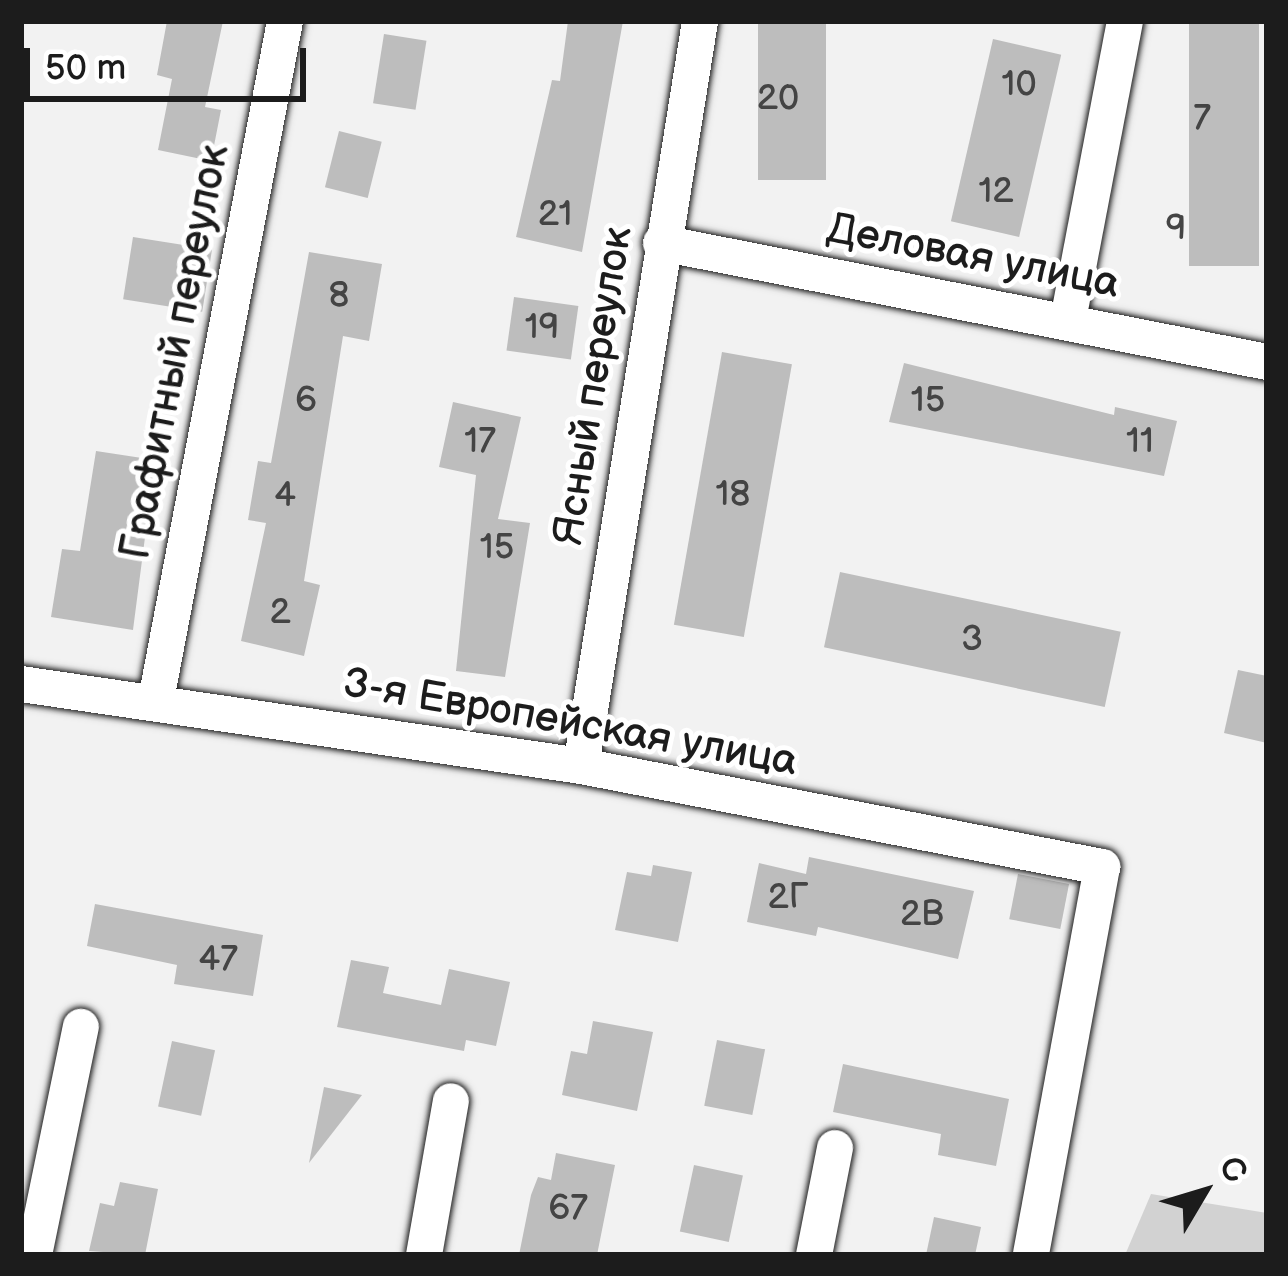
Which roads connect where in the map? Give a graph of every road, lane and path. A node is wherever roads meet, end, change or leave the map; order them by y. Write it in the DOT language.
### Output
graph roads {
  1 [pos="285,21"];
  2 [pos="700,21"];
  3 [pos="1125,21"];
  4 [pos="661,243"];
  5 [pos="1068,320"];
  6 [pos="1267,362"];
  7 [pos="21,683"];
  8 [pos="156,700"];
  9 [pos="580,766"];
  10 [pos="81,1027"];
  11 [pos="452,1101"];
  12 [pos="835,1148"];
  13 [pos="34,1255"];
  14 [pos="424,1255"];
  15 [pos="814,1255"];
  16 [pos="1031,1255"];
  1 -- 8 [label="street, Графитный переулок"];
  2 -- 4 [label="street, Ясный переулок"];
  3 -- 5 [label="street"];
  4 -- 5 [label="street, Деловая улица"];
  4 -- 9 [label="street, Ясный переулок"];
  5 -- 6 [label="street, Деловая улица"];
  7 -- 8 [label="street, 3-я Европейская улица"];
  8 -- 9 [label="street, 3-я Европейская улица"];
  9 -- 16 [label="street, 3-я Европейская улица"];
  10 -- 13 [label="street"];
  11 -- 14 [label="street"];
  12 -- 15 [label="street"];
}
